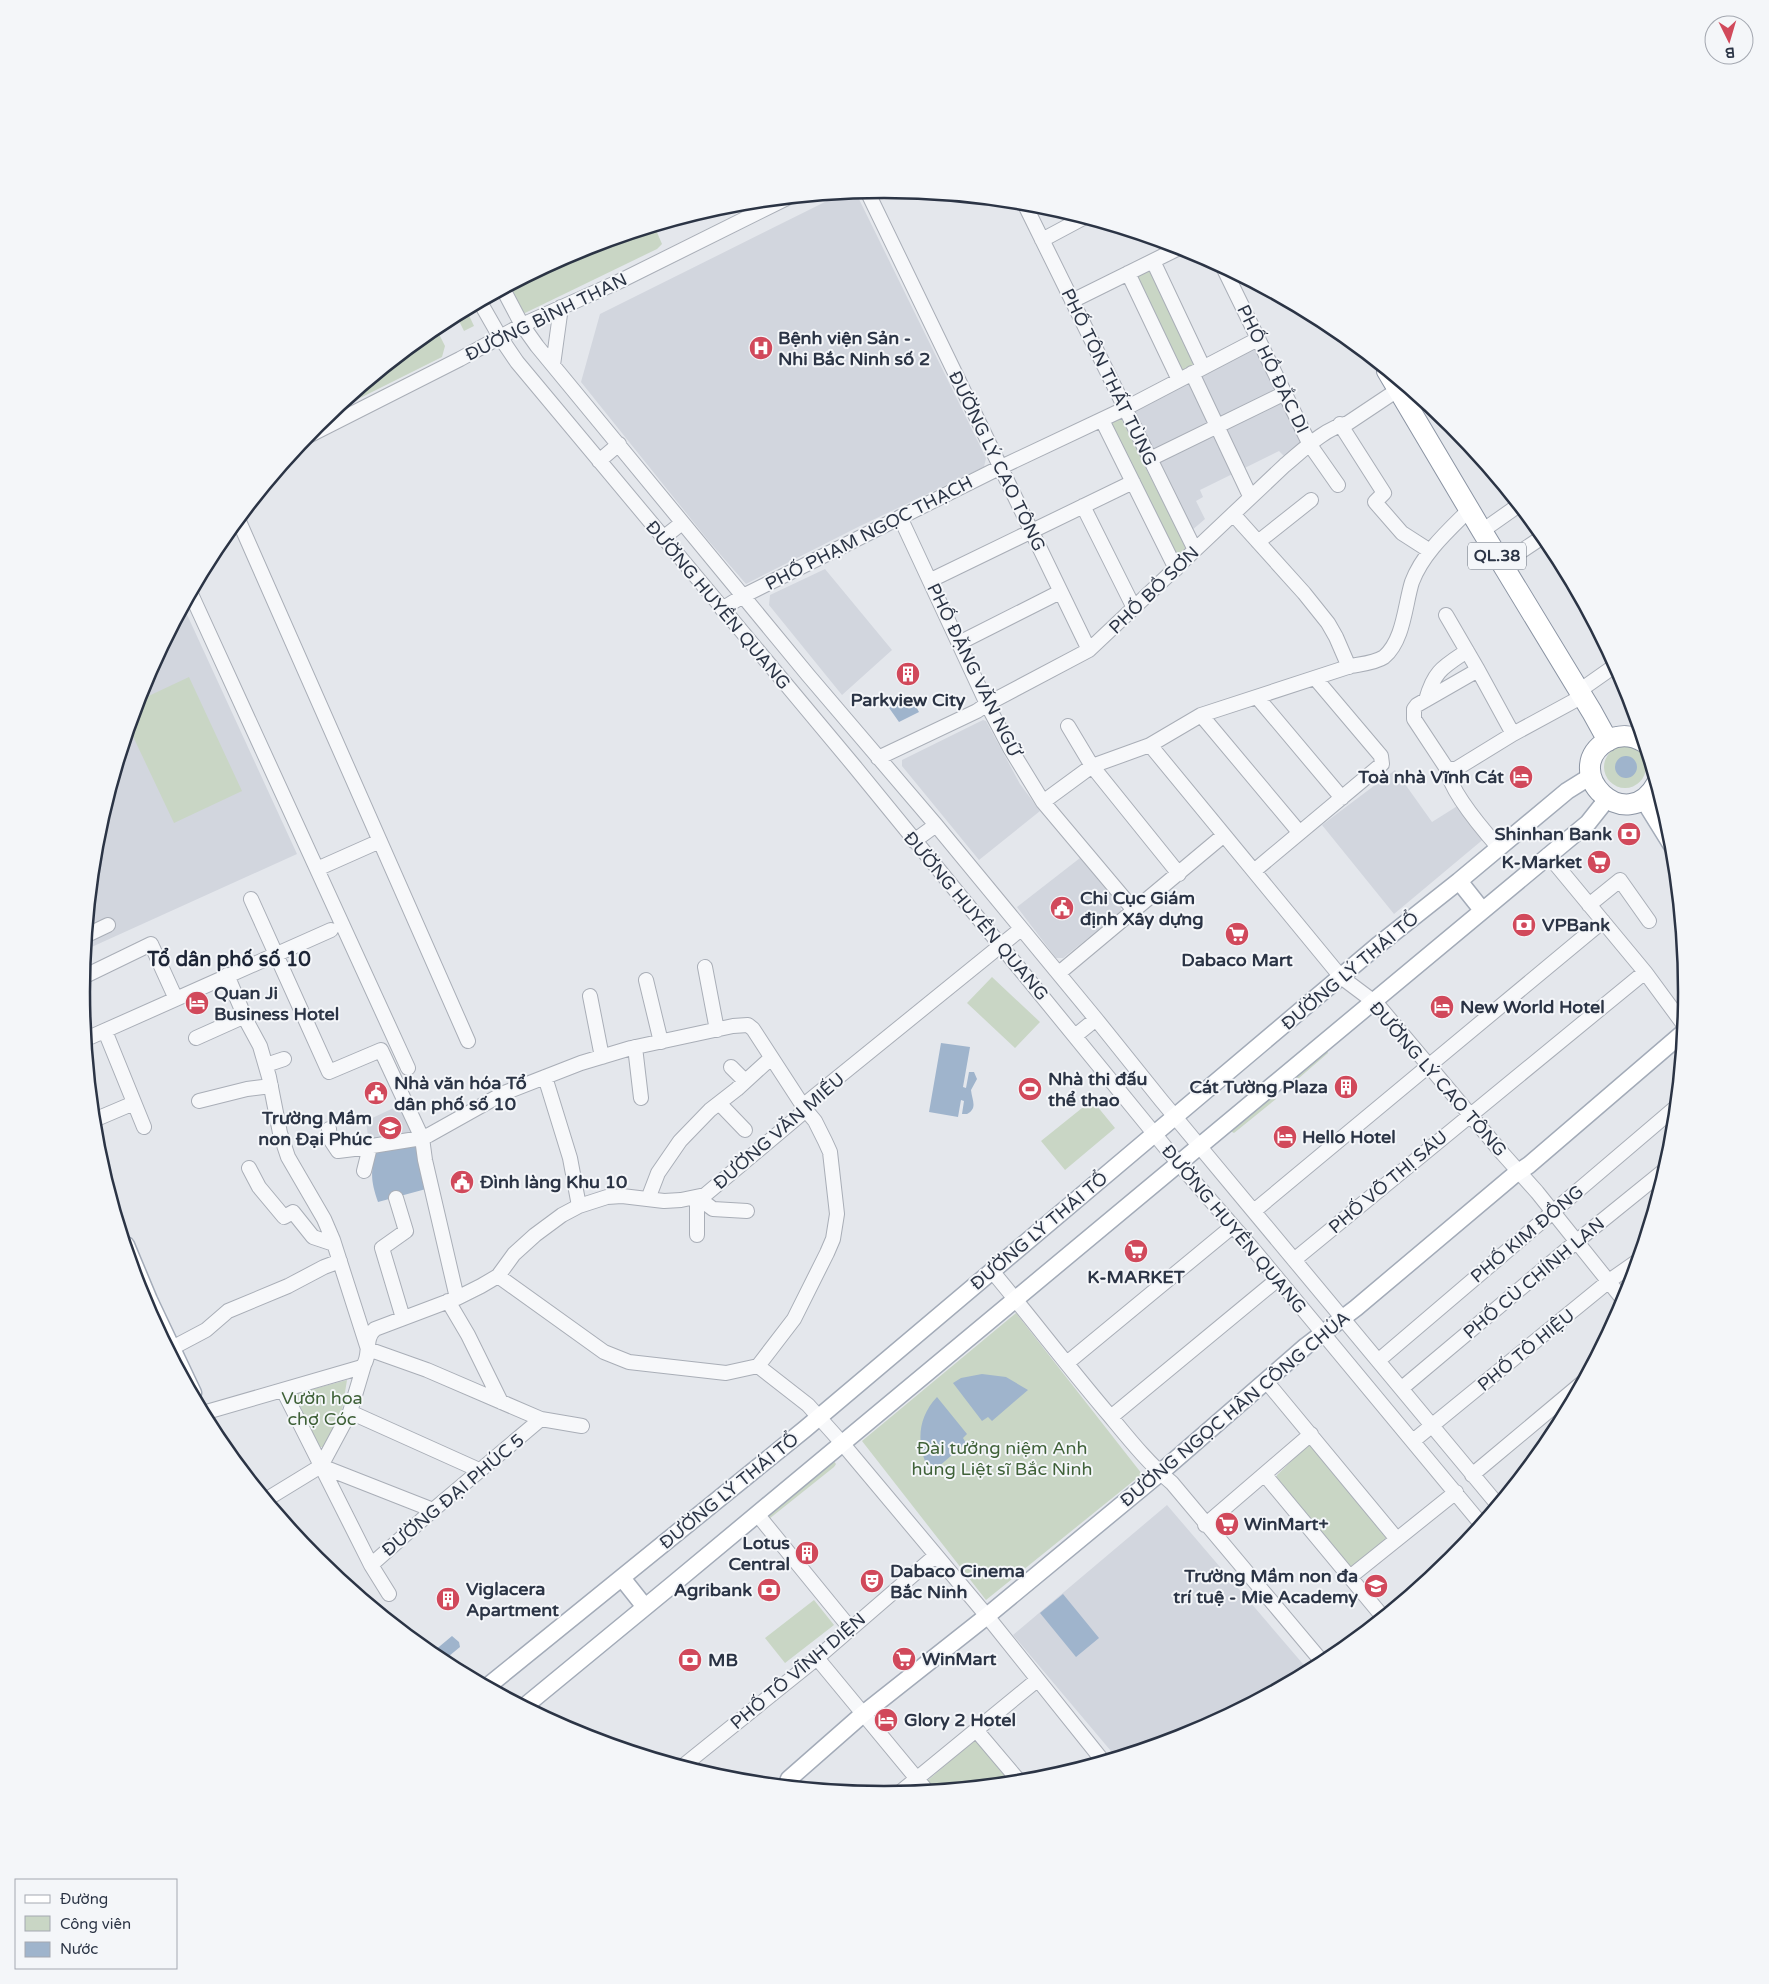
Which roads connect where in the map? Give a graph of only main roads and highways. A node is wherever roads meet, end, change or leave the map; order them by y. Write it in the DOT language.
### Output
graph roads {
  1 [pos="1405,393"];
  2 [pos="1637,738"];
  3 [pos="1608,741"];
  4 [pos="1591,776"];
  5 [pos="1652,792"];
  6 [pos="1607,799"];
  7 [pos="1459,881"];
  8 [pos="1482,910"];
  9 [pos="1677,1038"];
  10 [pos="622,1578"];
  11 [pos="645,1607"];
  12 [pos="492,1683"];
  13 [pos="529,1703"];
  14 [pos="788,1781"];
  1 -- 3 [label="highway, QL.38"];
  2 -- 3 [label="highway"];
  3 -- 4 [label="highway"];
  4 -- 6 [label="highway"];
  4 -- 7 [label="main road, ĐƯỜNG LÝ THÁI TỔ"];
  5 -- 6 [label="highway"];
  6 -- 8 [label="main road, ĐƯỜNG LÝ THÁI TỔ"];
  7 -- 8 [label="main road"];
  7 -- 10 [label="main road, ĐƯỜNG LÝ THÁI TỔ"];
  8 -- 11 [label="main road, ĐƯỜNG LÝ THÁI TỔ"];
  9 -- 14 [label="main road, ĐƯỜNG NGỌC HÂN CÔNG CHÚA"];
  10 -- 11 [label="main road"];
  10 -- 12 [label="main road, ĐƯỜNG LÝ THÁI TỔ"];
  11 -- 13 [label="main road, ĐƯỜNG LÝ THÁI TỔ"];
}
